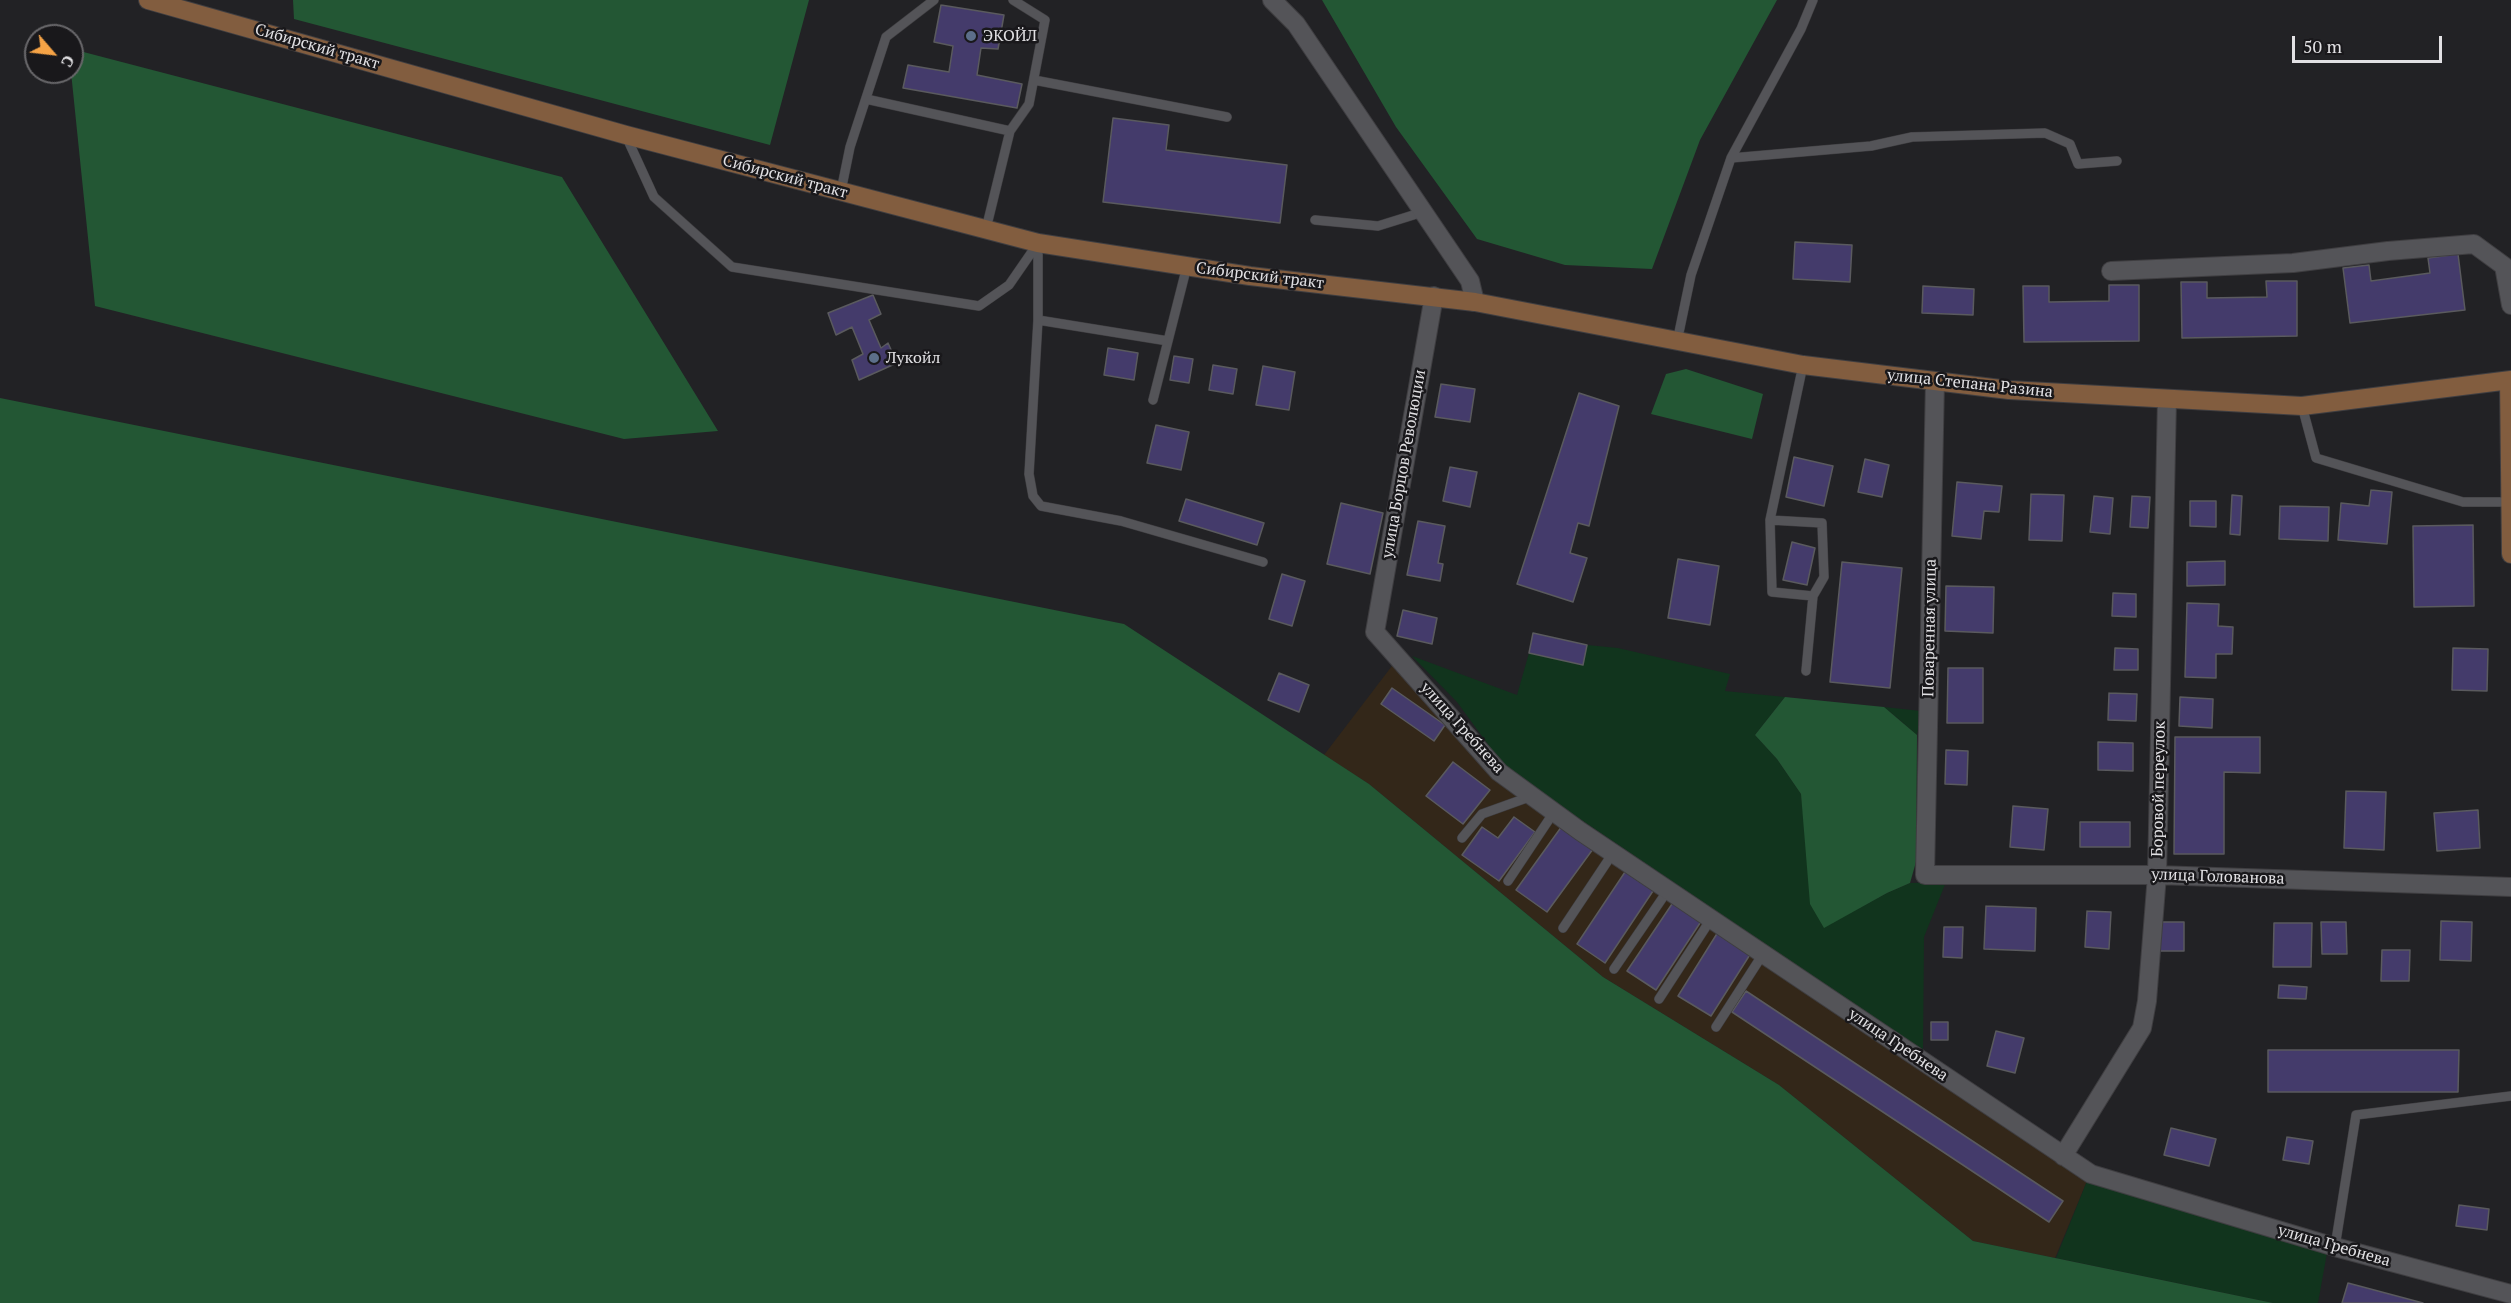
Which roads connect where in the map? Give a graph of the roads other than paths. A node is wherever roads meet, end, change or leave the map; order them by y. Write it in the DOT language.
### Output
graph roads {
  1 [pos="148,0"];
  2 [pos="934,0"];
  3 [pos="1013,0"];
  4 [pos="1272,0"];
  5 [pos="1814,0"];
  6 [pos="1034,80"];
  7 [pos="866,99"];
  8 [pos="1227,117"];
  9 [pos="1010,131"];
  10 [pos="626,135"];
  11 [pos="1731,158"];
  12 [pos="2116,161"];
  13 [pos="841,191"];
  14 [pos="1423,212"];
  15 [pos="1315,220"];
  16 [pos="986,229"];
  17 [pos="1038,243"];
  18 [pos="1187,266"];
  19 [pos="2111,271"];
  20 [pos="1434,296"];
  21 [pos="1475,302"];
  22 [pos="2511,305"];
  23 [pos="1038,320"];
  24 [pos="1168,341"];
  25 [pos="1677,342"];
  26 [pos="1803,365"];
  27 [pos="2510,380"];
  28 [pos="1935,381"];
  29 [pos="2167,399"];
  30 [pos="1153,400"];
  31 [pos="2302,406"];
  32 [pos="2510,440"];
  33 [pos="2510,501"];
  34 [pos="1770,520"];
  35 [pos="2511,554"];
  36 [pos="1263,562"];
  37 [pos="1813,596"];
  38 [pos="1375,632"];
  39 [pos="1806,671"];
  40 [pos="1532,796"];
  41 [pos="1554,812"];
  42 [pos="1462,838"];
  43 [pos="1613,853"];
  44 [pos="1925,875"];
  45 [pos="2157,875"];
  46 [pos="1508,880"];
  47 [pos="2511,887"];
  48 [pos="1668,890"];
  49 [pos="1711,919"];
  50 [pos="1563,928"];
  51 [pos="1763,954"];
  52 [pos="1614,969"];
  53 [pos="1659,999"];
  54 [pos="1716,1027"];
  55 [pos="2511,1096"];
  56 [pos="2063,1156"];
  57 [pos="2336,1247"];
  58 [pos="2511,1294"];
  1 -- 10 [label="main road, Сибирский тракт"];
  2 -- 7 [label="lane"];
  3 -- 6 [label="lane"];
  4 -- 14 [label="street"];
  5 -- 11 [label="lane"];
  6 -- 8 [label="lane"];
  6 -- 9 [label="lane"];
  7 -- 9 [label="lane"];
  7 -- 13 [label="lane"];
  9 -- 16 [label="lane"];
  10 -- 13 [label="main road, Сибирский тракт"];
  10 -- 17 [label="lane"];
  11 -- 12 [label="lane"];
  11 -- 25 [label="lane"];
  13 -- 16 [label="main road, Сибирский тракт"];
  14 -- 15 [label="lane"];
  14 -- 21 [label="street"];
  16 -- 17 [label="main road, Сибирский тракт"];
  17 -- 18 [label="main road, Сибирский тракт"];
  17 -- 23 [label="lane"];
  18 -- 20 [label="main road, Сибирский тракт"];
  18 -- 24 [label="lane"];
  19 -- 22 [label="street"];
  20 -- 21 [label="main road, улица Степана Разина"];
  20 -- 38 [label="street, улица Борцов Революции"];
  21 -- 25 [label="main road, улица Степана Разина"];
  23 -- 24 [label="lane"];
  23 -- 36 [label="lane"];
  24 -- 30 [label="lane"];
  25 -- 26 [label="main road, улица Степана Разина"];
  26 -- 28 [label="main road, улица Степана Разина"];
  26 -- 34 [label="lane"];
  27 -- 31 [label="main road, улица Степана Разина"];
  27 -- 32 [label="main road"];
  28 -- 29 [label="main road, улица Степана Разина"];
  28 -- 44 [label="street, Поваренная улица"];
  29 -- 31 [label="main road, улица Степана Разина"];
  29 -- 45 [label="street, Боровой переулок"];
  31 -- 33 [label="lane"];
  32 -- 33 [label="main road"];
  33 -- 35 [label="main road"];
  34 -- 37 [label="lane"];
  34 -- 37 [label="lane"];
  37 -- 39 [label="lane"];
  38 -- 40 [label="street, улица Гребнева"];
  40 -- 41 [label="street, улица Гребнева"];
  40 -- 42 [label="lane"];
  41 -- 43 [label="street, улица Гребнева"];
  41 -- 46 [label="lane"];
  43 -- 48 [label="street, улица Гребнева"];
  43 -- 50 [label="lane"];
  44 -- 45 [label="street, улица Голованова"];
  45 -- 47 [label="street, улица Голованова"];
  45 -- 56 [label="street, Боровой переулок"];
  48 -- 49 [label="street, улица Гребнева"];
  48 -- 52 [label="lane"];
  49 -- 51 [label="street, улица Гребнева"];
  49 -- 53 [label="lane"];
  51 -- 54 [label="lane"];
  51 -- 56 [label="street, улица Гребнева"];
  55 -- 57 [label="lane"];
  56 -- 57 [label="street, улица Гребнева"];
  57 -- 58 [label="street, улица Гребнева"];
}
